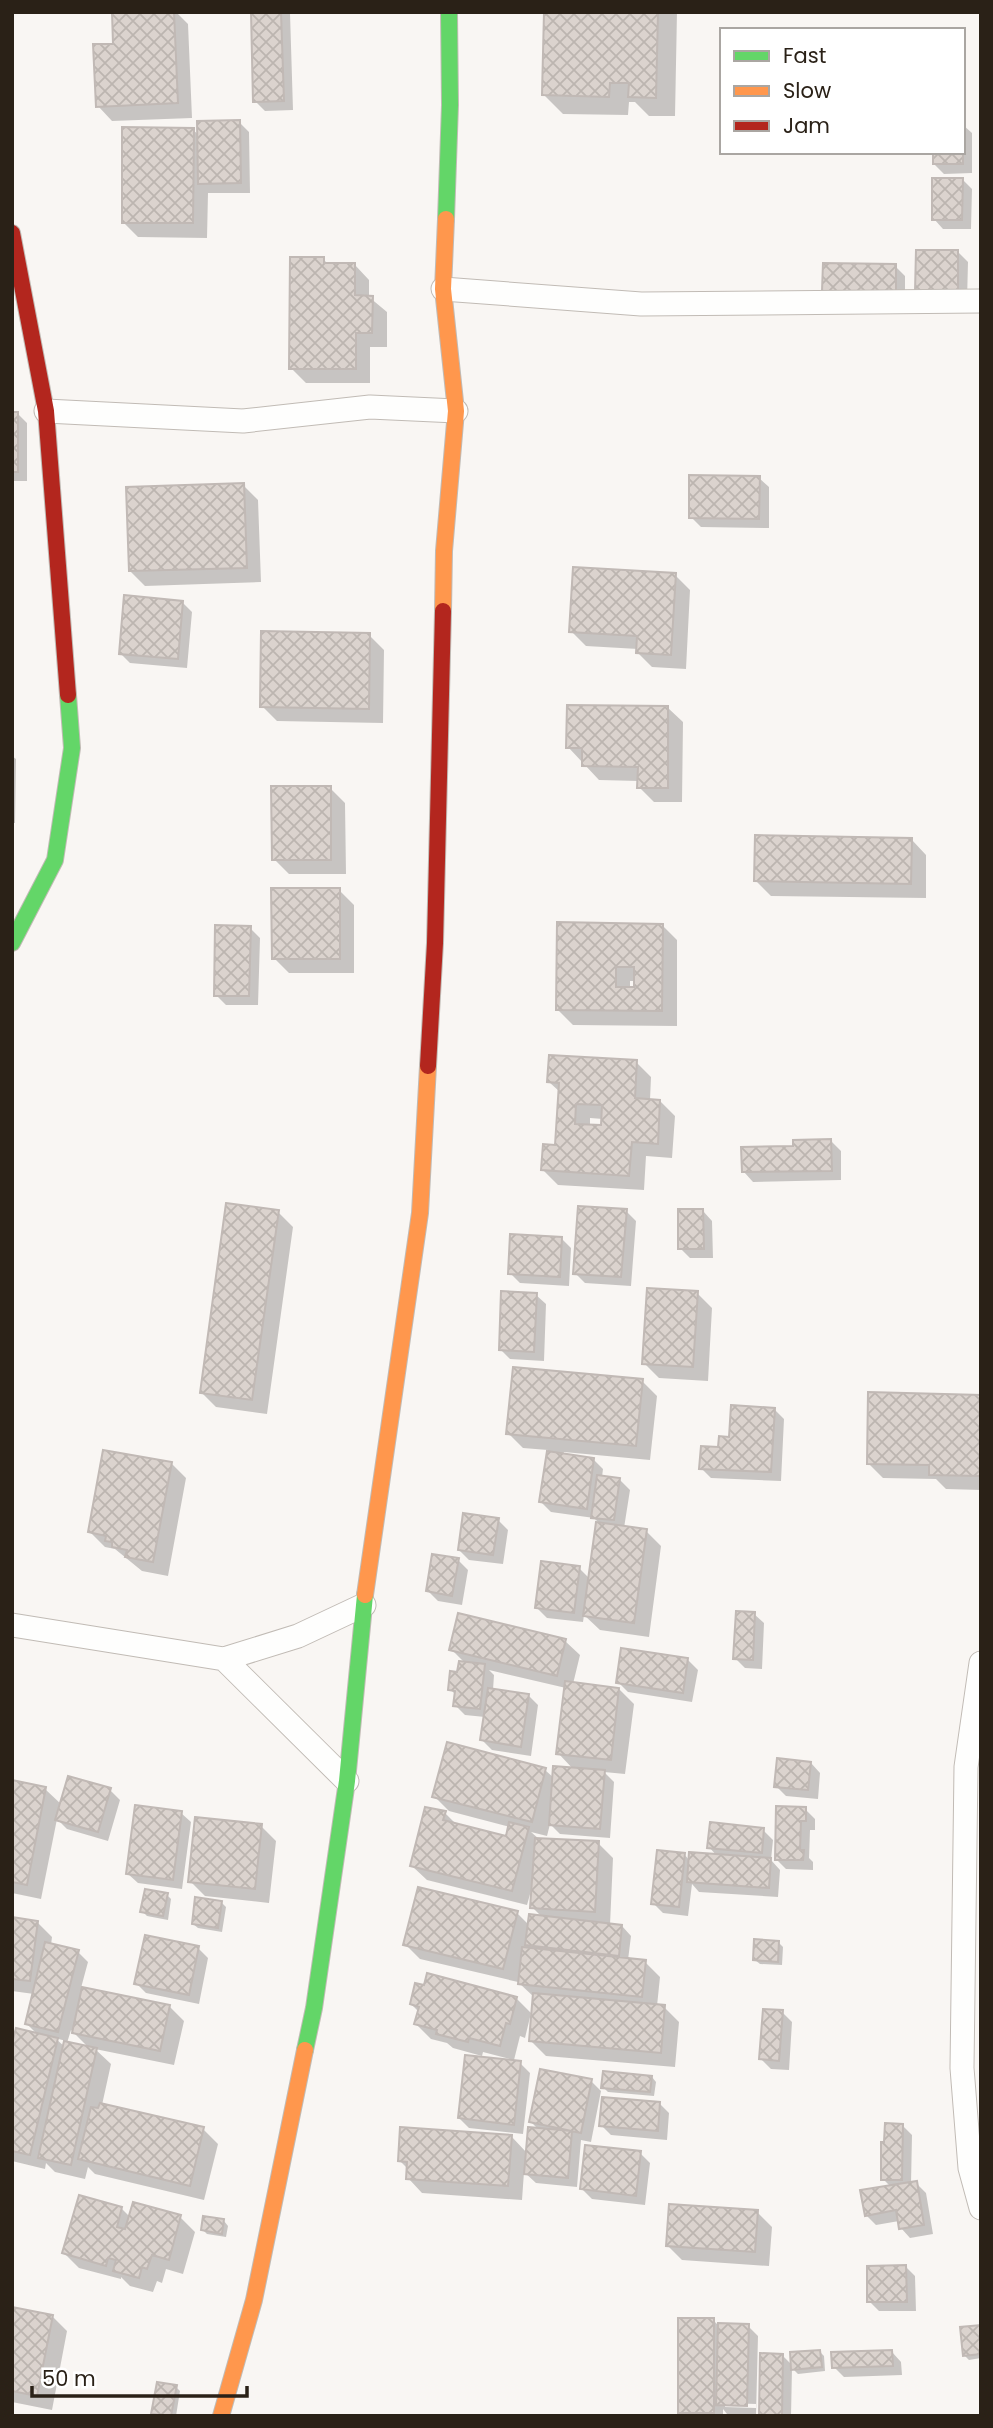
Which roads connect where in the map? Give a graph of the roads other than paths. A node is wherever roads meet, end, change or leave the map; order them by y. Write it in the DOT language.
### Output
graph roads {
  1 [pos="449,12"];
  2 [pos="12,233"];
  3 [pos="443,289"];
  4 [pos="981,301"];
  5 [pos="46,411"];
  6 [pos="456,411"];
  7 [pos="12,943"];
  8 [pos="364,1605"];
  9 [pos="12,1625"];
  10 [pos="224,1659"];
  11 [pos="981,1663"];
  12 [pos="347,1781"];
  13 [pos="981,2208"];
  14 [pos="221,2416"];
  1 -- 3 [label="street"];
  2 -- 5 [label="street"];
  3 -- 4 [label="street"];
  3 -- 6 [label="street"];
  5 -- 6 [label="street"];
  5 -- 7 [label="street"];
  6 -- 8 [label="street"];
  8 -- 10 [label="street"];
  8 -- 12 [label="street"];
  9 -- 10 [label="street"];
  10 -- 12 [label="street"];
  11 -- 13 [label="street"];
  12 -- 14 [label="street"];
}
